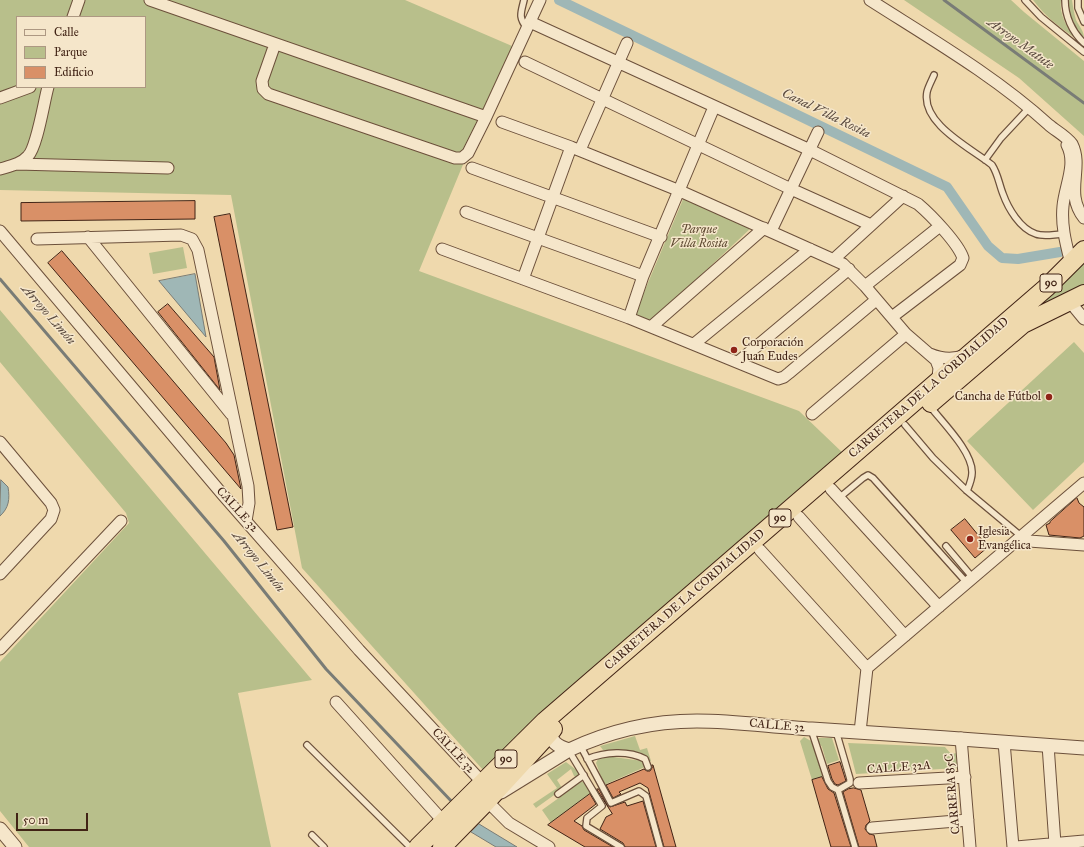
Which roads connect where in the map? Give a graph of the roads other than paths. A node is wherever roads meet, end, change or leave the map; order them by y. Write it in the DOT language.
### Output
graph roads {
  1 [pos="79,0"];
  2 [pos="150,0"];
  3 [pos="524,0"];
  4 [pos="540,0"];
  5 [pos="870,0"];
  6 [pos="1025,0"];
  7 [pos="1065,0"];
  8 [pos="1078,0"];
  9 [pos="73,16"];
  10 [pos="1084,22"];
  11 [pos="528,25"];
  12 [pos="1084,42"];
  13 [pos="627,43"];
  14 [pos="275,44"];
  15 [pos="1084,52"];
  16 [pos="525,62"];
  17 [pos="618,62"];
  18 [pos="934,75"];
  19 [pos="27,88"];
  20 [pos="48,88"];
  21 [pos="0,98"];
  22 [pos="602,99"];
  23 [pos="714,107"];
  24 [pos="1030,107"];
  25 [pos="486,117"];
  26 [pos="502,122"];
  27 [pos="818,132"];
  28 [pos="1057,132"];
  29 [pos="700,145"];
  30 [pos="575,148"];
  31 [pos="810,150"];
  32 [pos="985,160"];
  33 [pos="17,164"];
  34 [pos="168,168"];
  35 [pos="472,168"];
  36 [pos="0,169"];
  37 [pos="791,189"];
  38 [pos="680,191"];
  39 [pos="903,196"];
  40 [pos="552,198"];
  41 [pos="466,212"];
  42 [pos="1084,218"];
  43 [pos="871,225"];
  44 [pos="940,226"];
  45 [pos="767,229"];
  46 [pos="0,231"];
  47 [pos="1064,234"];
  48 [pos="88,237"];
  49 [pos="661,237"];
  50 [pos="538,238"];
  51 [pos="37,239"];
  52 [pos="442,249"];
  53 [pos="810,249"];
  54 [pos="1084,250"];
  55 [pos="834,259"];
  56 [pos="1071,264"];
  57 [pos="849,269"];
  58 [pos="644,276"];
  59 [pos="523,279"];
  60 [pos="865,286"];
  61 [pos="1077,298"];
  62 [pos="876,300"];
  63 [pos="892,317"];
  64 [pos="629,318"];
  65 [pos="1084,319"];
  66 [pos="651,327"];
  67 [pos="906,334"];
  68 [pos="694,344"];
  69 [pos="929,354"];
  70 [pos="968,354"];
  71 [pos="738,362"];
  72 [pos="934,384"];
  73 [pos="929,405"];
  74 [pos="812,414"];
  75 [pos="232,415"];
  76 [pos="905,425"];
  77 [pos="0,442"];
  78 [pos="1084,483"];
  79 [pos="967,491"];
  80 [pos="835,494"];
  81 [pos="799,517"];
  82 [pos="121,521"];
  83 [pos="246,521"];
  84 [pos="1021,536"];
  85 [pos="1084,545"];
  86 [pos="946,546"];
  87 [pos="760,550"];
  88 [pos="0,574"];
  89 [pos="970,580"];
  90 [pos="939,607"];
  91 [pos="905,636"];
  92 [pos="0,649"];
  93 [pos="867,668"];
  94 [pos="336,702"];
  95 [pos="553,729"];
  96 [pos="811,729"];
  97 [pos="835,730"];
  98 [pos="860,732"];
  99 [pos="961,738"];
  100 [pos="1004,742"];
  101 [pos="308,745"];
  102 [pos="1048,745"];
  103 [pos="574,748"];
  104 [pos="1084,748"];
  105 [pos="587,759"];
  106 [pos="648,767"];
  107 [pos="584,775"];
  108 [pos="964,777"];
  109 [pos="482,782"];
  110 [pos="859,783"];
  111 [pos="838,790"];
  112 [pos="558,794"];
  113 [pos="478,802"];
  114 [pos="968,820"];
  115 [pos="449,828"];
  116 [pos="872,828"];
  117 [pos="0,829"];
  118 [pos="312,835"];
  119 [pos="1084,841"];
  120 [pos="1055,844"];
  121 [pos="15,847"];
  122 [pos="324,847"];
  123 [pos="410,847"];
  124 [pos="418,847"];
  125 [pos="442,847"];
  126 [pos="549,847"];
  127 [pos="621,847"];
  128 [pos="660,847"];
  129 [pos="855,847"];
  130 [pos="970,847"];
  131 [pos="1013,847"];
  132 [pos="1016,847"];
  1 -- 9 [label="street"];
  2 -- 14 [label="street"];
  3 -- 11 [label="lane"];
  4 -- 11 [label="street"];
  5 -- 24 [label="street"];
  6 -- 15 [label="lane"];
  7 -- 12 [label="lane"];
  8 -- 10 [label="lane"];
  11 -- 17 [label="street"];
  11 -- 25 [label="street"];
  13 -- 17 [label="street"];
  14 -- 25 [label="street"];
  14 -- 25 [label="street"];
  16 -- 22 [label="street"];
  17 -- 22 [label="street"];
  17 -- 23 [label="street"];
  18 -- 32 [label="lane"];
  19 -- 21 [label="street"];
  20 -- 33 [label="street"];
  22 -- 29 [label="street"];
  22 -- 30 [label="street"];
  23 -- 29 [label="street"];
  23 -- 31 [label="street"];
  24 -- 28 [label="street"];
  24 -- 32 [label="lane"];
  26 -- 30 [label="street"];
  27 -- 31 [label="street"];
  28 -- 42 [label="street"];
  28 -- 47 [label="street"];
  29 -- 37 [label="street"];
  29 -- 38 [label="street"];
  30 -- 38 [label="street"];
  30 -- 40 [label="street"];
  31 -- 37 [label="street"];
  31 -- 39 [label="street"];
  32 -- 47 [label="lane"];
  33 -- 34 [label="street"];
  33 -- 36 [label="street"];
  35 -- 40 [label="street"];
  37 -- 43 [label="street"];
  37 -- 45 [label="street"];
  38 -- 45 [label="street"];
  38 -- 49 [label="street"];
  39 -- 43 [label="street"];
  39 -- 44 [label="street"];
  40 -- 49 [label="street"];
  40 -- 50 [label="street"];
  41 -- 50 [label="street"];
  43 -- 55 [label="street"];
  44 -- 60 [label="street"];
  44 -- 63 [label="street"];
  45 -- 53 [label="street"];
  45 -- 66 [label="street"];
  46 -- 83 [label="street, CALLE 32"];
  47 -- 56 [label="street"];
  48 -- 51 [label="street"];
  48 -- 75 [label="street"];
  48 -- 75 [label="street"];
  49 -- 58 [label="street"];
  50 -- 58 [label="street"];
  50 -- 59 [label="street"];
  52 -- 59 [label="street"];
  53 -- 55 [label="street"];
  53 -- 68 [label="street"];
  54 -- 56 [label="highway, CARRETERA DE LA CORDIALIDAD / 90"];
  55 -- 57 [label="street"];
  56 -- 70 [label="highway, CARRETERA DE LA CORDIALIDAD / 90"];
  57 -- 60 [label="street"];
  57 -- 71 [label="street"];
  58 -- 64 [label="street"];
  59 -- 64 [label="street"];
  60 -- 62 [label="street"];
  61 -- 65 [label="street"];
  61 -- 73 [label="highway, CARRETERA DE LA CORDIALIDAD / 90"];
  62 -- 63 [label="street"];
  62 -- 71 [label="street"];
  63 -- 67 [label="street"];
  64 -- 66 [label="street"];
  66 -- 68 [label="street"];
  67 -- 69 [label="street"];
  67 -- 74 [label="street"];
  68 -- 71 [label="street"];
  69 -- 70 [label="street"];
  69 -- 72 [label="street"];
  70 -- 72 [label="highway, CARRETERA DE LA CORDIALIDAD / 90"];
  72 -- 109 [label="highway, CARRETERA DE LA CORDIALIDAD / 90"];
  73 -- 76 [label="highway, CARRETERA DE LA CORDIALIDAD / 90"];
  73 -- 79 [label="lane"];
  75 -- 83 [label="street"];
  76 -- 79 [label="lane"];
  76 -- 80 [label="highway, CARRETERA DE LA CORDIALIDAD / 90"];
  77 -- 88 [label="street"];
  78 -- 84 [label="street"];
  79 -- 84 [label="lane"];
  80 -- 81 [label="highway, CARRETERA DE LA CORDIALIDAD / 90"];
  80 -- 89 [label="lane"];
  80 -- 90 [label="street"];
  81 -- 87 [label="highway, CARRETERA DE LA CORDIALIDAD / 90"];
  81 -- 91 [label="street"];
  82 -- 92 [label="street"];
  83 -- 109 [label="street, CALLE 32"];
  84 -- 85 [label="street"];
  84 -- 89 [label="street"];
  86 -- 89 [label="lane"];
  87 -- 93 [label="street"];
  87 -- 95 [label="highway, CARRETERA DE LA CORDIALIDAD / 90"];
  89 -- 90 [label="street"];
  90 -- 91 [label="street"];
  91 -- 93 [label="street"];
  93 -- 98 [label="street"];
  94 -- 115 [label="street"];
  95 -- 103 [label="street"];
  95 -- 113 [label="highway, CARRETERA DE LA CORDIALIDAD / 90"];
  96 -- 97 [label="street, CALLE 32"];
  96 -- 103 [label="street, CALLE 32"];
  96 -- 111 [label="lane"];
  97 -- 98 [label="street, CALLE 32"];
  97 -- 111 [label="lane"];
  98 -- 99 [label="street, CALLE 32"];
  99 -- 100 [label="street, CALLE 32"];
  99 -- 108 [label="street, CARRERA 85C"];
  100 -- 102 [label="street, CALLE 32"];
  100 -- 131 [label="street"];
  101 -- 123 [label="lane"];
  102 -- 104 [label="street, CALLE 32"];
  102 -- 120 [label="street"];
  103 -- 105 [label="lane"];
  103 -- 107 [label="lane"];
  103 -- 113 [label="street, CALLE 32"];
  105 -- 106 [label="lane"];
  105 -- 128 [label="lane"];
  107 -- 112 [label="lane"];
  107 -- 127 [label="lane"];
  108 -- 110 [label="street, CALLE 32A"];
  108 -- 114 [label="street, CARRERA 85C"];
  109 -- 113 [label="highway, CARRETERA DE LA CORDIALIDAD / 90"];
  111 -- 129 [label="lane"];
  113 -- 115 [label="highway, CARRETERA DE LA CORDIALIDAD / 90"];
  113 -- 126 [label="street"];
  114 -- 116 [label="street"];
  114 -- 130 [label="street, CARRERA 85C"];
  115 -- 124 [label="highway, CARRETERA DE LA CORDIALIDAD / 90"];
  115 -- 125 [label="highway, CARRETERA DE LA CORDIALIDAD / 90"];
  117 -- 121 [label="street"];
  118 -- 122 [label="lane"];
  119 -- 120 [label="street"];
  120 -- 132 [label="street"];
}
